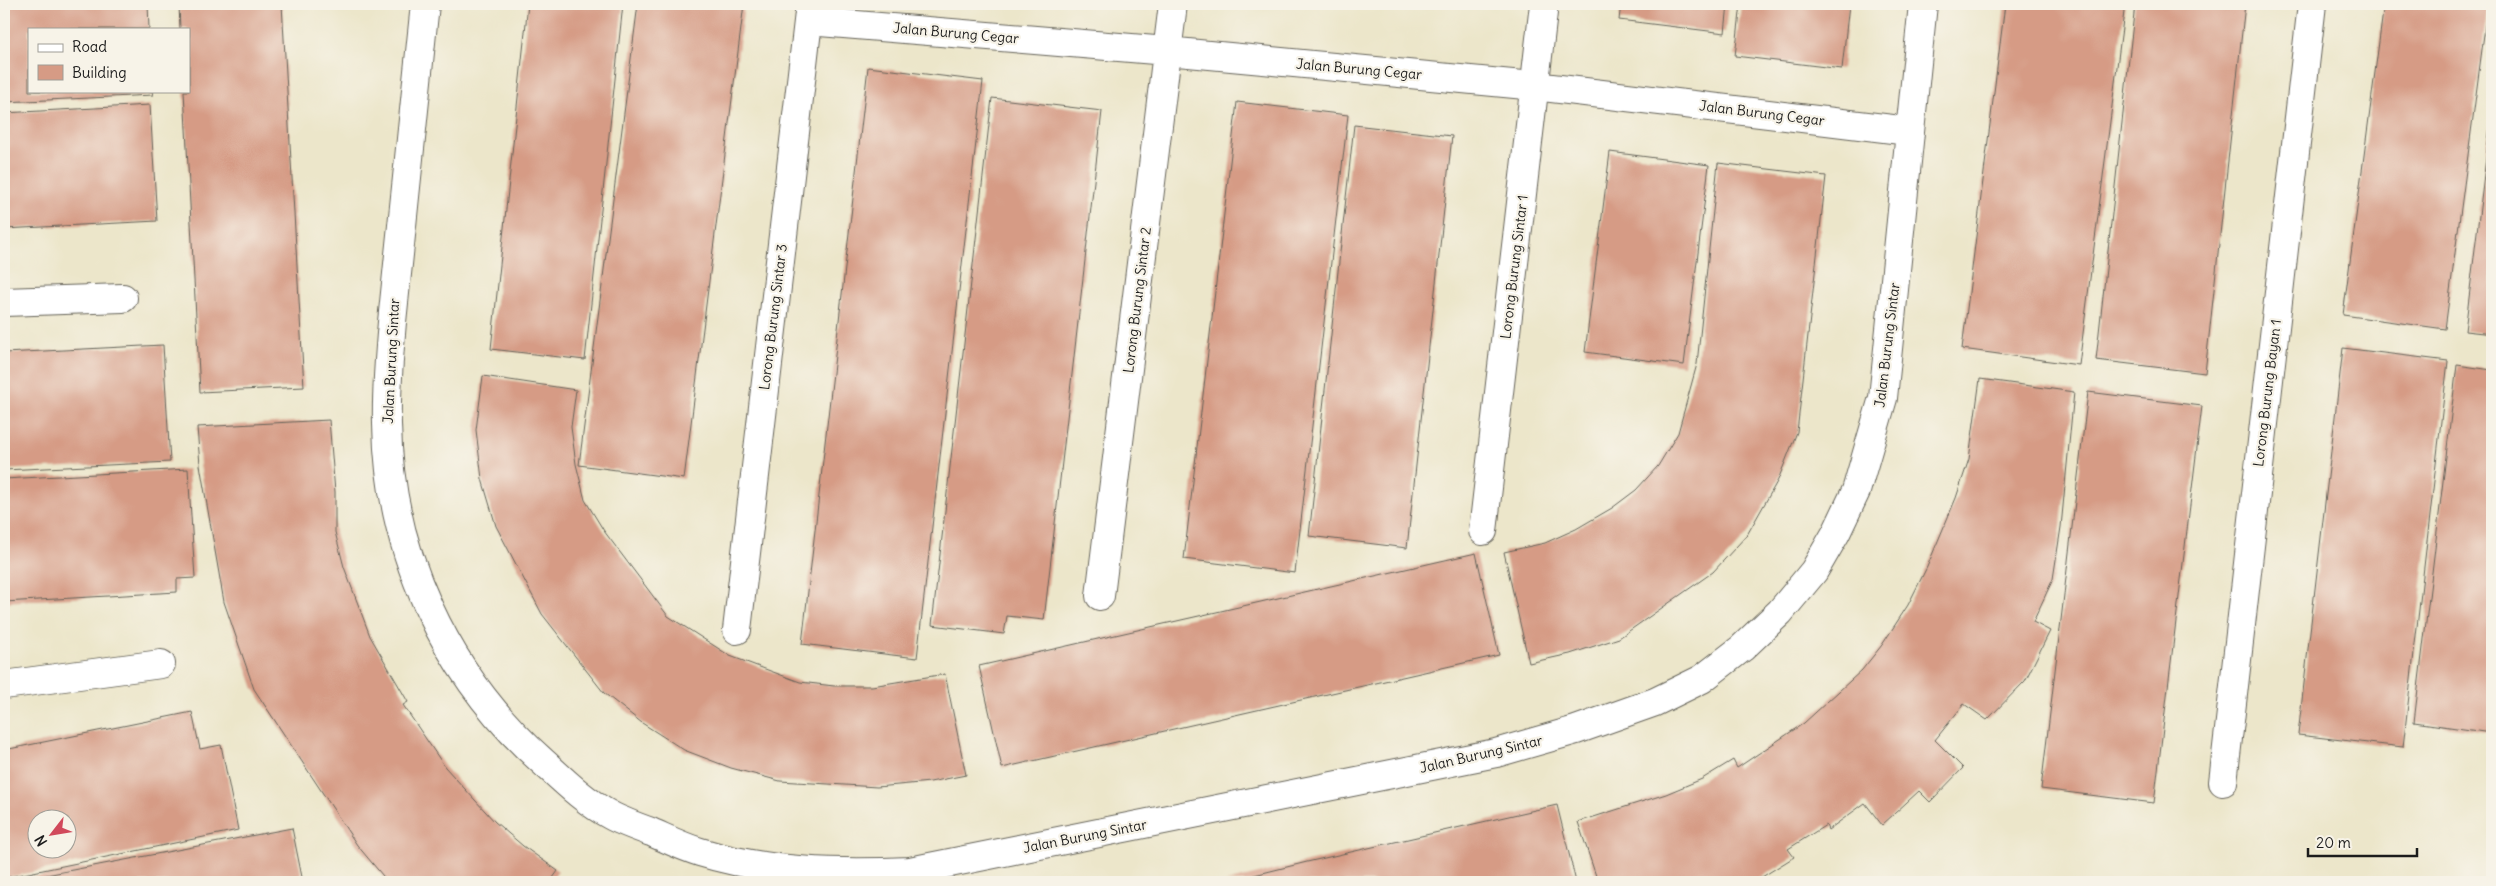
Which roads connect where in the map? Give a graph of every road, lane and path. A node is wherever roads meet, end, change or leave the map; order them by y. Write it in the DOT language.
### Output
graph roads {
  1 [pos="425,4"];
  2 [pos="1173,4"];
  3 [pos="1544,4"];
  4 [pos="1923,4"];
  5 [pos="2312,4"];
  6 [pos="809,12"];
  7 [pos="1167,51"];
  8 [pos="1535,86"];
  9 [pos="1909,131"];
  10 [pos="123,298"];
  11 [pos="4,302"];
  12 [pos="1483,531"];
  13 [pos="1100,596"];
  14 [pos="737,630"];
  15 [pos="161,664"];
  16 [pos="4,685"];
  17 [pos="2222,782"];
  1 -- 9 [label="street, Jalan Burung Sintar"];
  2 -- 7 [label="street, Lorong Burung Sintar 2"];
  3 -- 8 [label="street, Lorong Burung Sintar 1"];
  4 -- 9 [label="street, Jalan Burung Sintar"];
  5 -- 17 [label="street, Lorong Burung Bayan 1"];
  6 -- 7 [label="street, Jalan Burung Cegar"];
  6 -- 14 [label="street, Lorong Burung Sintar 3"];
  7 -- 8 [label="street, Jalan Burung Cegar"];
  7 -- 13 [label="street, Lorong Burung Sintar 2"];
  8 -- 9 [label="street, Jalan Burung Cegar"];
  8 -- 12 [label="street, Lorong Burung Sintar 1"];
  10 -- 11 [label="street"];
  15 -- 16 [label="street"];
}
